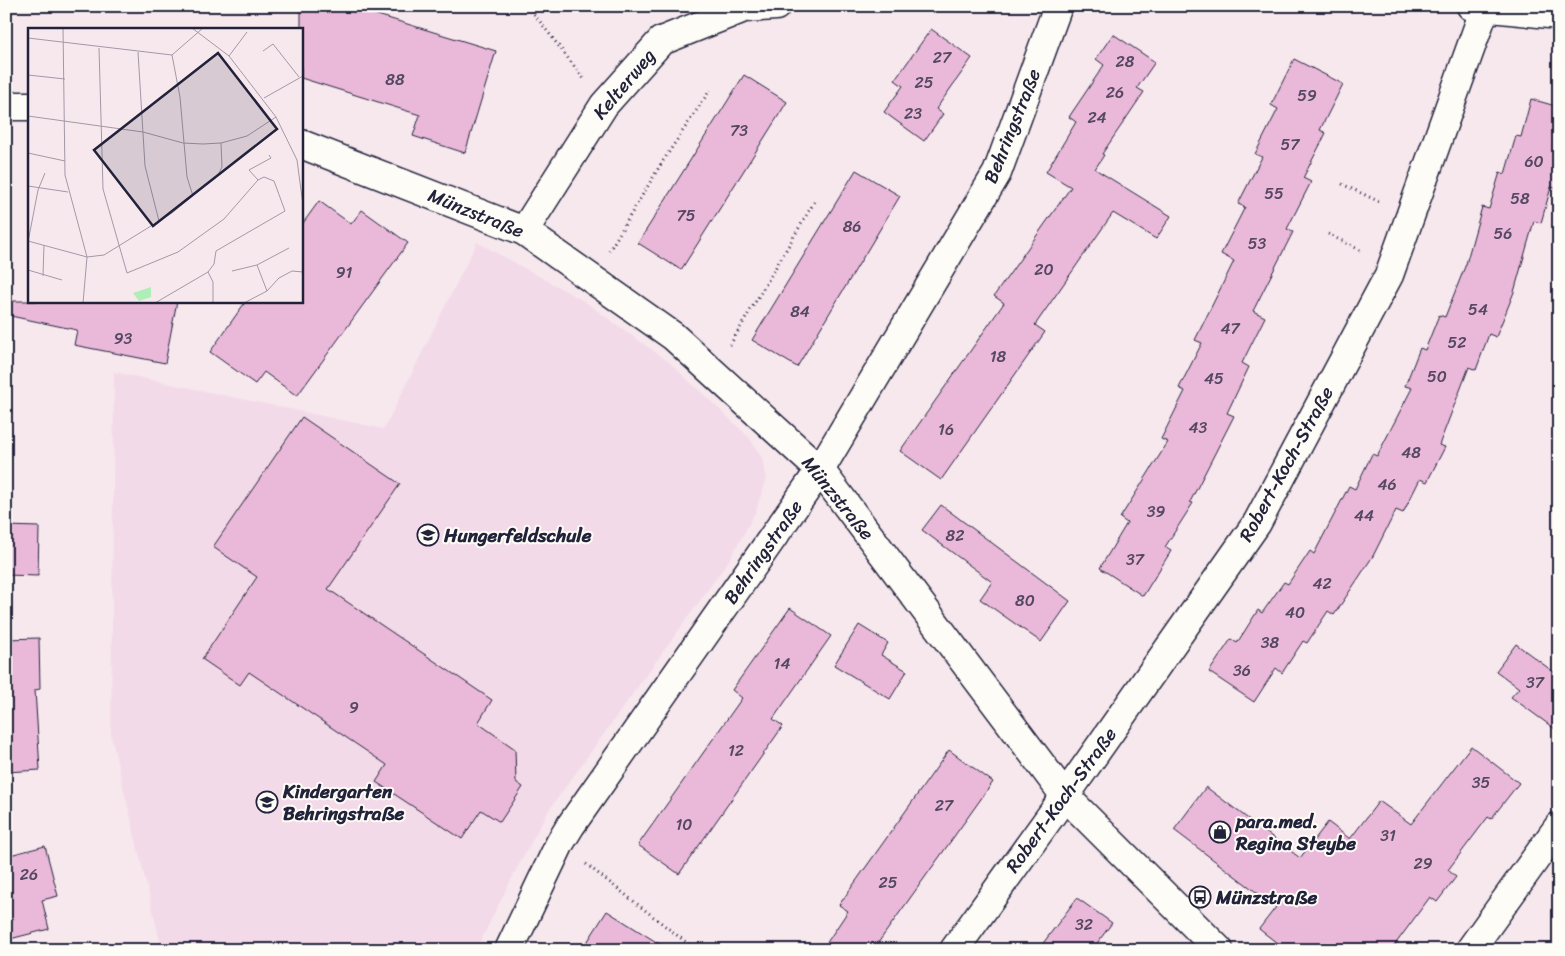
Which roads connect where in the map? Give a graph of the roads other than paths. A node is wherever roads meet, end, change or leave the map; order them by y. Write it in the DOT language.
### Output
graph roads {
  1 [pos="776,6"];
  2 [pos="1058,6"];
  3 [pos="1478,7"];
  4 [pos="1559,15"];
  5 [pos="6,106"];
  6 [pos="28,106"];
  7 [pos="302,144"];
  8 [pos="524,231"];
  9 [pos="820,470"];
  10 [pos="1065,796"];
  11 [pos="1559,826"];
  12 [pos="509,950"];
  13 [pos="954,950"];
  14 [pos="1219,950"];
  15 [pos="1470,950"];
  1 -- 8 [label="street, Kelterweg"];
  2 -- 9 [label="street, Behringstraße"];
  3 -- 4 [label="street"];
  3 -- 10 [label="street, Robert-Koch-Straße"];
  5 -- 6 [label="street"];
  7 -- 8 [label="street, Münzstraße"];
  8 -- 9 [label="street, Münzstraße"];
  9 -- 10 [label="street, Münzstraße"];
  9 -- 12 [label="street, Behringstraße"];
  10 -- 13 [label="street, Robert-Koch-Straße"];
  10 -- 14 [label="street, Münzstraße"];
  11 -- 15 [label="street"];
}
